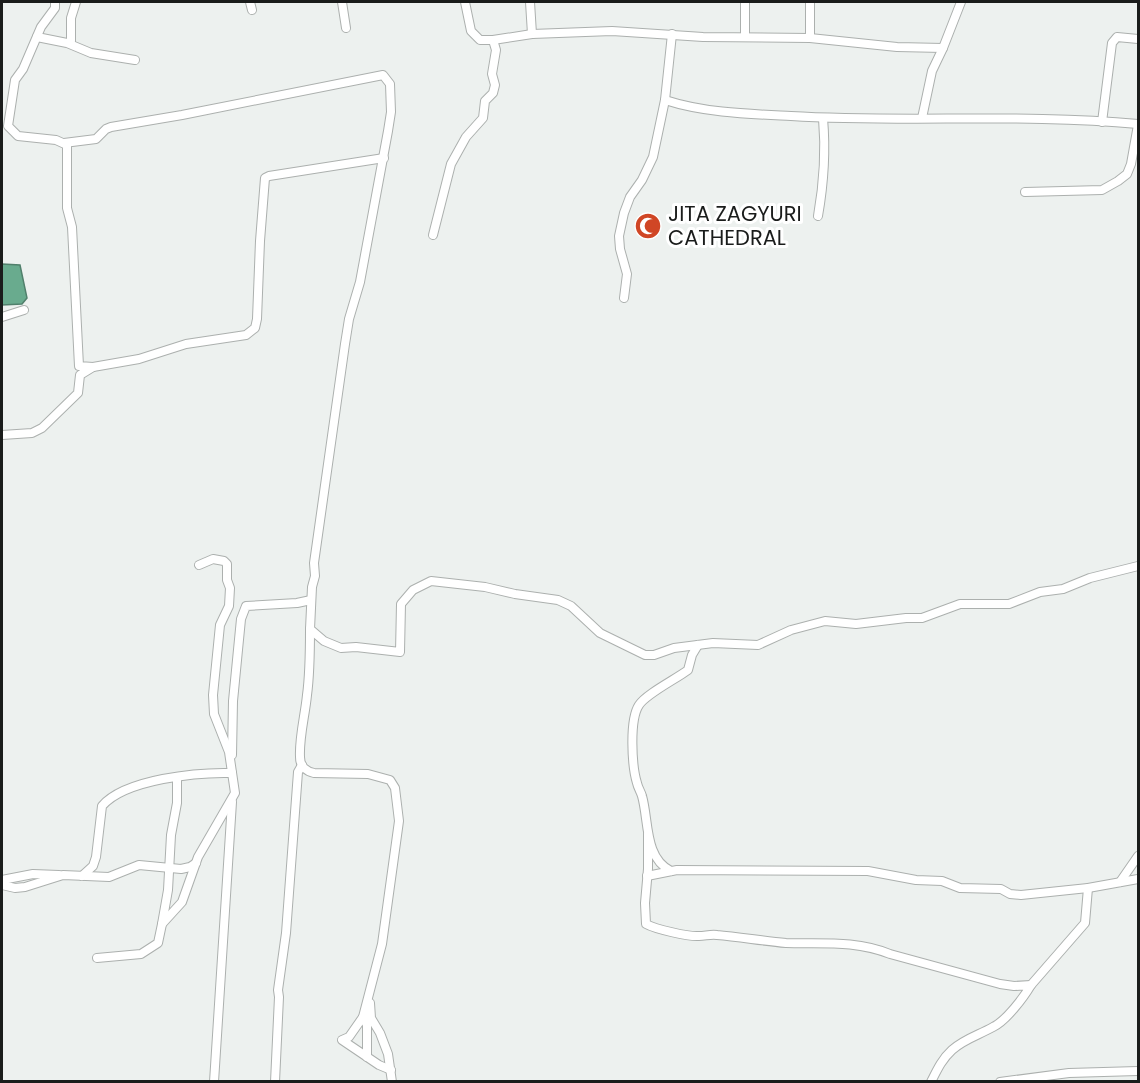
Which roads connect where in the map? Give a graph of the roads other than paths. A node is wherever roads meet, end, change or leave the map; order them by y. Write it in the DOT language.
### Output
graph roads {
  1 [pos="55,2"];
  2 [pos="76,2"];
  3 [pos="342,2"];
  4 [pos="465,2"];
  5 [pos="530,2"];
  6 [pos="745,2"];
  7 [pos="810,2"];
  8 [pos="961,2"];
  9 [pos="346,28"];
  10 [pos="532,34"];
  11 [pos="672,34"];
  12 [pos="37,37"];
  13 [pos="745,37"];
  14 [pos="810,38"];
  15 [pos="1138,39"];
  16 [pos="493,40"];
  17 [pos="71,41"];
  18 [pos="943,48"];
  19 [pos="135,60"];
  20 [pos="665,100"];
  21 [pos="823,118"];
  22 [pos="922,118"];
  23 [pos="1102,122"];
  24 [pos="1138,125"];
  25 [pos="64,143"];
  26 [pos="384,158"];
  27 [pos="1025,192"];
  28 [pos="818,216"];
  29 [pos="433,235"];
  30 [pos="624,298"];
  31 [pos="24,310"];
  32 [pos="2,317"];
  33 [pos="79,370"];
  34 [pos="2,435"];
  35 [pos="199,565"];
  36 [pos="1138,566"];
  37 [pos="311,600"];
  38 [pos="310,629"];
  39 [pos="698,645"];
  40 [pos="231,763"];
  41 [pos="302,765"];
  42 [pos="232,773"];
  43 [pos="177,777"];
  44 [pos="233,798"];
  45 [pos="648,834"];
  46 [pos="1138,856"];
  47 [pos="196,863"];
  48 [pos="168,867"];
  49 [pos="671,871"];
  50 [pos="63,875"];
  51 [pos="82,876"];
  52 [pos="647,876"];
  53 [pos="1138,879"];
  54 [pos="2,880"];
  55 [pos="1120,882"];
  56 [pos="2,885"];
  57 [pos="1088,888"];
  58 [pos="162,924"];
  59 [pos="97,958"];
  60 [pos="1031,985"];
  61 [pos="370,997"];
  62 [pos="363,1017"];
  63 [pos="367,1057"];
  64 [pos="391,1070"];
  65 [pos="1138,1071"];
  66 [pos="214,1082"];
  67 [pos="275,1082"];
  68 [pos="392,1082"];
  69 [pos="931,1082"];
  70 [pos="1000,1082"];
  1 -- 12 [label="street"];
  2 -- 17 [label="street"];
  3 -- 9 [label="street"];
  4 -- 16 [label="street"];
  5 -- 10 [label="street"];
  6 -- 13 [label="street"];
  7 -- 14 [label="street"];
  8 -- 18 [label="street"];
  10 -- 11 [label="street"];
  10 -- 16 [label="street"];
  11 -- 13 [label="street"];
  11 -- 20 [label="street"];
  12 -- 19 [label="street"];
  12 -- 25 [label="street"];
  13 -- 14 [label="street"];
  14 -- 18 [label="street"];
  15 -- 23 [label="street"];
  16 -- 29 [label="street"];
  18 -- 22 [label="street"];
  20 -- 21 [label="street"];
  20 -- 30 [label="street"];
  21 -- 22 [label="street"];
  21 -- 28 [label="street"];
  22 -- 23 [label="street"];
  23 -- 24 [label="street"];
  24 -- 27 [label="street"];
  25 -- 26 [label="street"];
  25 -- 33 [label="street"];
  26 -- 33 [label="street"];
  26 -- 37 [label="street"];
  31 -- 32 [label="street"];
  33 -- 34 [label="street"];
  35 -- 40 [label="street"];
  36 -- 39 [label="street"];
  37 -- 38 [label="street"];
  37 -- 40 [label="street"];
  38 -- 39 [label="street"];
  38 -- 41 [label="street"];
  39 -- 45 [label="street"];
  40 -- 42 [label="street"];
  41 -- 61 [label="street"];
  41 -- 67 [label="street"];
  42 -- 43 [label="street"];
  42 -- 44 [label="street"];
  43 -- 48 [label="street"];
  43 -- 51 [label="street"];
  44 -- 47 [label="street"];
  44 -- 66 [label="street"];
  45 -- 49 [label="street"];
  45 -- 52 [label="street"];
  46 -- 55 [label="street"];
  47 -- 48 [label="street"];
  47 -- 58 [label="street"];
  48 -- 51 [label="street"];
  48 -- 58 [label="street"];
  49 -- 52 [label="street"];
  49 -- 57 [label="street"];
  50 -- 51 [label="street"];
  50 -- 54 [label="street"];
  50 -- 56 [label="street"];
  52 -- 60 [label="street"];
  53 -- 55 [label="street"];
  55 -- 57 [label="street"];
  57 -- 60 [label="street"];
  58 -- 59 [label="street"];
  60 -- 69 [label="street"];
  61 -- 62 [label="street"];
  61 -- 64 [label="street"];
  62 -- 63 [label="street"];
  62 -- 63 [label="street"];
  63 -- 64 [label="street"];
  64 -- 68 [label="street"];
  65 -- 70 [label="street"];
}
